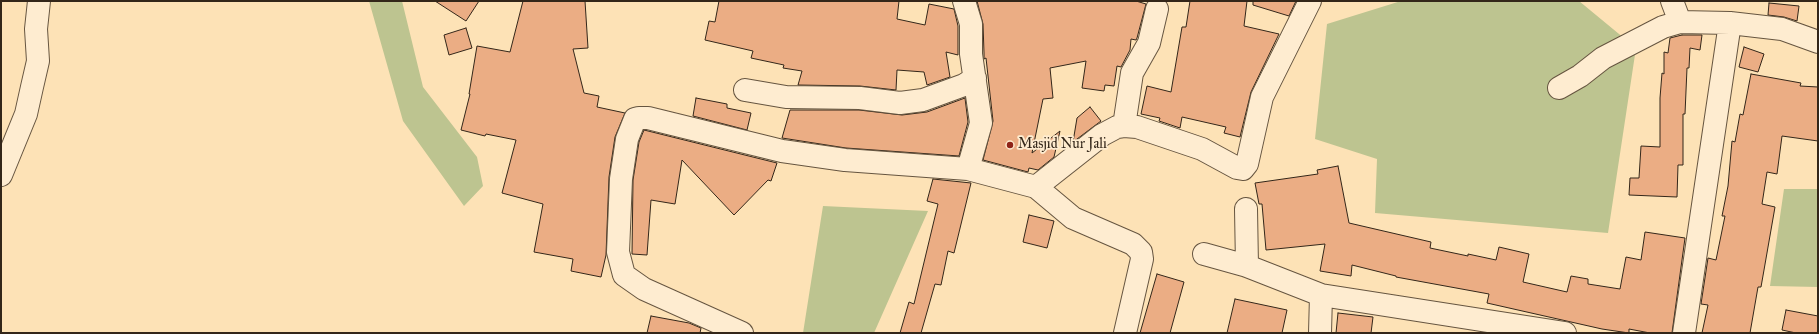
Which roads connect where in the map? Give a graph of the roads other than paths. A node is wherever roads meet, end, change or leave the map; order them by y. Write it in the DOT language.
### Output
graph roads {
  1 [pos="39,1"];
  2 [pos="964,1"];
  3 [pos="1310,1"];
  4 [pos="1672,1"];
  5 [pos="1157,9"];
  6 [pos="1680,22"];
  7 [pos="1730,23"];
  8 [pos="1818,42"];
  9 [pos="975,78"];
  10 [pos="1559,88"];
  11 [pos="745,90"];
  12 [pos="1124,126"];
  13 [pos="968,169"];
  14 [pos="1,175"];
  15 [pos="1036,187"];
  16 [pos="1246,209"];
  17 [pos="1204,254"];
  18 [pos="1247,266"];
  19 [pos="1322,295"];
  20 [pos="742,333"];
  21 [pos="1125,333"];
  22 [pos="1320,333"];
  23 [pos="1565,333"];
  24 [pos="1684,333"];
  1 -- 14 [label="street"];
  2 -- 9 [label="street"];
  3 -- 12 [label="street"];
  4 -- 6 [label="street"];
  5 -- 12 [label="street"];
  6 -- 7 [label="street"];
  6 -- 10 [label="street"];
  7 -- 8 [label="street"];
  7 -- 24 [label="street"];
  9 -- 11 [label="street"];
  9 -- 13 [label="street"];
  12 -- 15 [label="street"];
  13 -- 15 [label="street"];
  13 -- 20 [label="street"];
  15 -- 21 [label="street"];
  16 -- 18 [label="street"];
  17 -- 18 [label="street"];
  18 -- 19 [label="street"];
  19 -- 22 [label="street"];
  19 -- 23 [label="street"];
}
